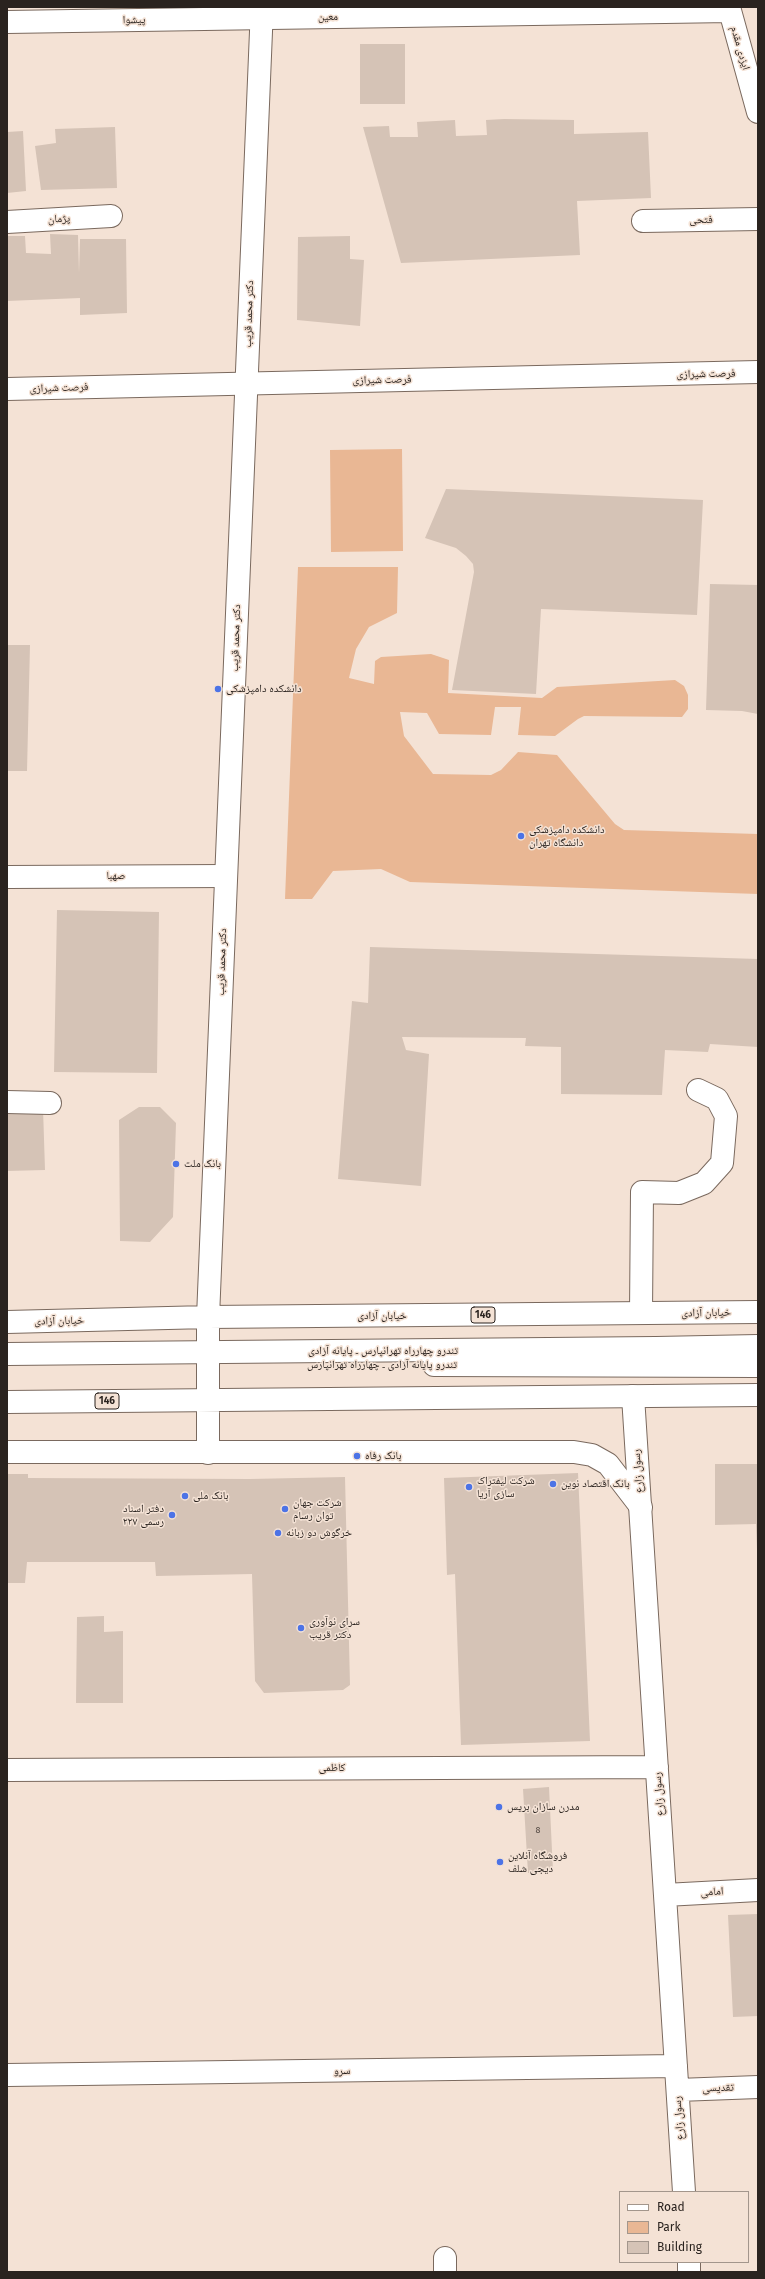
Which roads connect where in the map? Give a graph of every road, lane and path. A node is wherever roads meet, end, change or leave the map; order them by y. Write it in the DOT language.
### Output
graph roads {
  1 [pos="729,9"];
  2 [pos="262,13"];
  3 [pos="7,22"];
  4 [pos="754,82"];
  5 [pos="758,112"];
  6 [pos="111,216"];
  7 [pos="758,219"];
  8 [pos="643,221"];
  9 [pos="7,222"];
  10 [pos="758,372"];
  11 [pos="246,383"];
  12 [pos="7,389"];
  13 [pos="226,876"];
  14 [pos="7,877"];
  15 [pos="698,1090"];
  16 [pos="7,1102"];
  17 [pos="50,1103"];
  18 [pos="758,1312"];
  19 [pos="641,1314"];
  20 [pos="208,1317"];
  21 [pos="7,1322"];
  22 [pos="758,1346"];
  23 [pos="7,1354"];
  24 [pos="208,1358"];
  25 [pos="758,1366"];
  26 [pos="7,1367"];
  27 [pos="758,1395"];
  28 [pos="633,1396"];
  29 [pos="208,1401"];
  30 [pos="7,1402"];
  31 [pos="7,1452"];
  32 [pos="208,1453"];
  33 [pos="641,1507"];
  34 [pos="657,1767"];
  35 [pos="7,1770"];
  36 [pos="758,1890"];
  37 [pos="665,1895"];
  38 [pos="676,2066"];
  39 [pos="7,2075"];
  40 [pos="758,2087"];
  41 [pos="678,2090"];
  42 [pos="684,2191"];
  1 -- 2 [label="street, معین"];
  1 -- 4 [label="street, ایزدی مقدم"];
  2 -- 3 [label="street, پیشوا"];
  2 -- 11 [label="street, دکتر محمد قریب"];
  4 -- 5 [label="street, ایزدی مقدم"];
  6 -- 9 [label="street, پژمان"];
  7 -- 8 [label="street, فتحی"];
  10 -- 11 [label="street, فرصت شیرازی"];
  11 -- 12 [label="street, فرصت شیرازی"];
  11 -- 13 [label="street, دکتر محمد قریب"];
  13 -- 14 [label="street, صهبا"];
  13 -- 20 [label="street, دکتر محمد قریب"];
  15 -- 19 [label="street"];
  16 -- 17 [label="street"];
  18 -- 19 [label="street, خیابان آزادی / 146"];
  19 -- 20 [label="street, خیابان آزادی / 146"];
  20 -- 21 [label="street, خیابان آزادی / 146"];
  20 -- 24 [label="street, دکتر محمد قریب"];
  22 -- 24 [label="street, تندرو چهارراه تهرانپارس ـ پایانه آزادی"];
  23 -- 24 [label="street, تندرو چهارراه تهرانپارس ـ پایانه آزادی"];
  24 -- 25 [label="street, تندرو پایانه آزادی ـ چهارراه تهرانپارس"];
  24 -- 26 [label="street, تندرو پایانه آزادی ـ چهارراه تهرانپارس"];
  24 -- 29 [label="street, دکتر محمد قریب"];
  27 -- 28 [label="street, 146"];
  28 -- 29 [label="street, 146"];
  28 -- 33 [label="street, رسول زارع"];
  29 -- 30 [label="street, 146"];
  29 -- 32 [label="street, دکتر محمد قریب"];
  31 -- 32 [label="street"];
  32 -- 33 [label="street"];
  33 -- 34 [label="street, رسول زارع"];
  34 -- 35 [label="street, کاظمی"];
  34 -- 37 [label="street, رسول زارع"];
  36 -- 37 [label="street, امامی"];
  37 -- 38 [label="street, رسول زارع"];
  38 -- 39 [label="street, سرو"];
  38 -- 41 [label="street, رسول زارع"];
  40 -- 41 [label="street, تقدیسی"];
  41 -- 42 [label="street, رسول زارع"];
}
